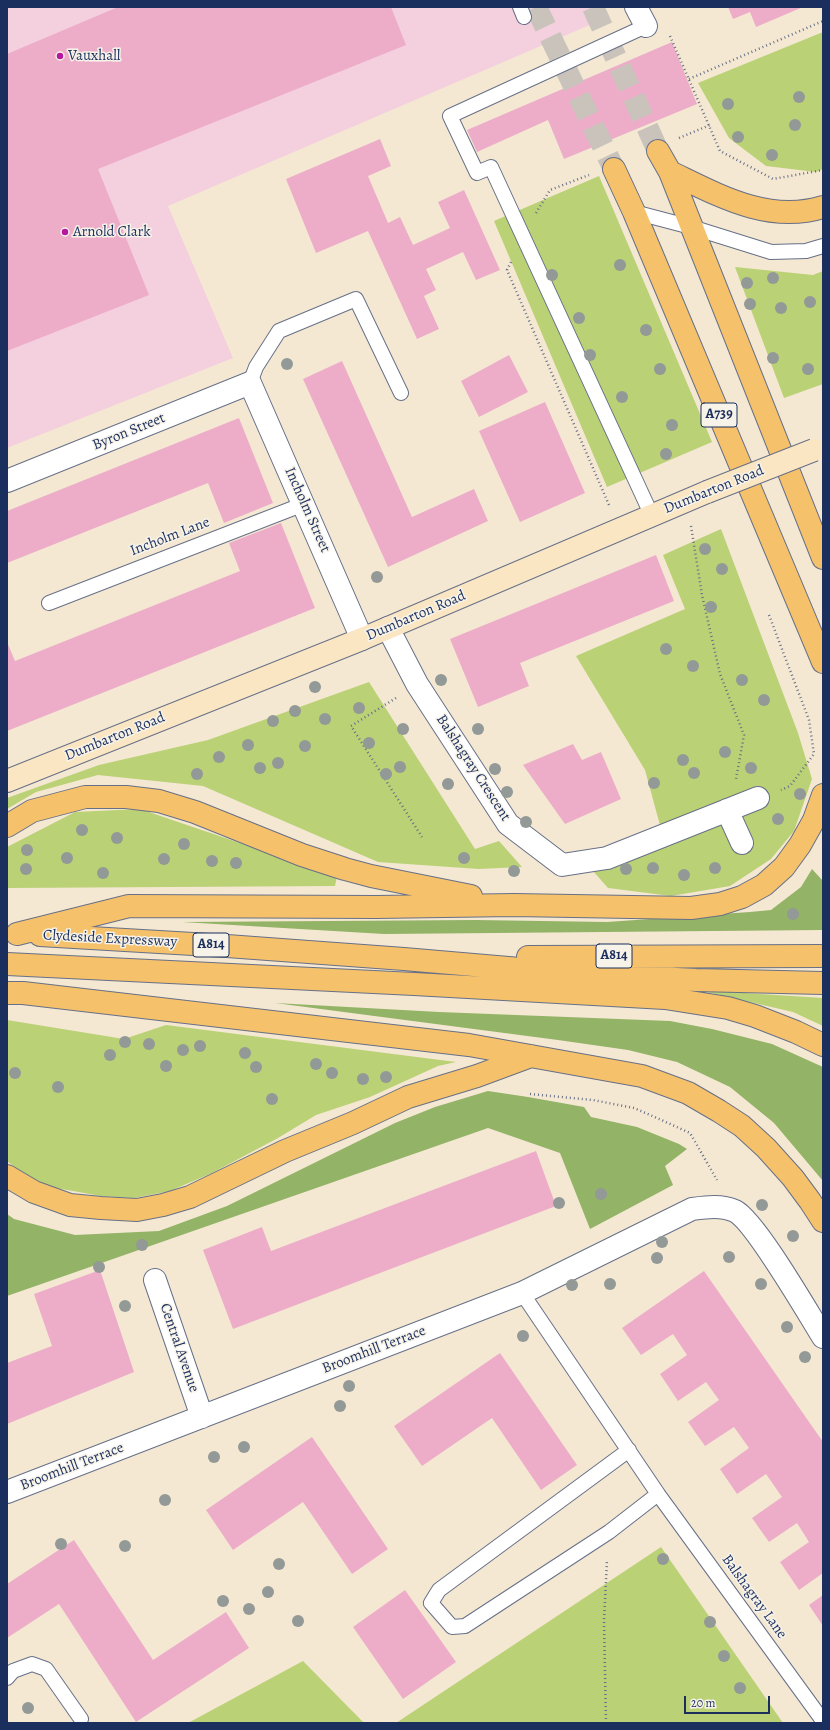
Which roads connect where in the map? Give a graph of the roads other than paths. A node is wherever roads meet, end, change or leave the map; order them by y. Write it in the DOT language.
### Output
graph roads {
  1 [pos="641,17"];
  2 [pos="666,146"];
  3 [pos="604,171"];
  4 [pos="670,172"];
  5 [pos="823,207"];
  6 [pos="634,212"];
  7 [pos="691,227"];
  8 [pos="823,246"];
  9 [pos="250,383"];
  10 [pos="401,393"];
  11 [pos="819,448"];
  12 [pos="7,481"];
  13 [pos="304,504"];
  14 [pos="652,516"];
  15 [pos="823,558"];
  16 [pos="49,602"];
  17 [pos="388,628"];
  18 [pos="362,639"];
  19 [pos="823,662"];
  20 [pos="7,781"];
  21 [pos="823,795"];
  22 [pos="7,826"];
  23 [pos="742,843"];
  24 [pos="514,905"];
  25 [pos="12,934"];
  26 [pos="823,956"];
  27 [pos="404,959"];
  28 [pos="7,964"];
  29 [pos="823,983"];
  30 [pos="7,993"];
  31 [pos="823,1045"];
  32 [pos="532,1055"];
  33 [pos="7,1176"];
  34 [pos="823,1221"];
  35 [pos="155,1280"];
  36 [pos="522,1293"];
  37 [pos="823,1337"];
  38 [pos="202,1417"];
  39 [pos="629,1450"];
  40 [pos="7,1492"];
  41 [pos="658,1494"];
  42 [pos="7,1678"];
  43 [pos="81,1719"];
  44 [pos="823,1721"];
  1 -- 14 [label="lane"];
  2 -- 4 [label="main road, A739"];
  3 -- 6 [label="main road, A739"];
  4 -- 5 [label="main road"];
  4 -- 7 [label="main road, A739"];
  6 -- 7 [label="lane"];
  6 -- 19 [label="main road, A739"];
  7 -- 8 [label="lane"];
  7 -- 15 [label="main road, A739"];
  9 -- 10 [label="lane"];
  9 -- 12 [label="street, Byron Street"];
  9 -- 13 [label="street, Incholm Street"];
  11 -- 14 [label="street, Dumbarton Road, bridge"];
  13 -- 16 [label="lane, Incholm Lane"];
  13 -- 18 [label="street, Incholm Street"];
  14 -- 17 [label="street, Dumbarton Road"];
  17 -- 18 [label="street, Dumbarton Road"];
  17 -- 23 [label="street, Balshagray Crescent"];
  18 -- 20 [label="street, Dumbarton Road"];
  21 -- 24 [label="main road"];
  22 -- 24 [label="main road"];
  24 -- 25 [label="main road"];
  25 -- 27 [label="main road, Clydeside Expressway / A814"];
  26 -- 27 [label="main road, A814"];
  27 -- 29 [label="main road"];
  28 -- 31 [label="main road"];
  30 -- 32 [label="main road"];
  32 -- 33 [label="main road"];
  32 -- 34 [label="main road"];
  35 -- 38 [label="street, Central Avenue"];
  36 -- 37 [label="street, Broomhill Terrace"];
  36 -- 38 [label="street, Broomhill Terrace"];
  36 -- 39 [label="lane, Balshagray Lane"];
  38 -- 40 [label="street, Broomhill Terrace"];
  39 -- 41 [label="lane, Balshagray Lane"];
  39 -- 41 [label="lane"];
  41 -- 44 [label="lane, Balshagray Lane"];
  42 -- 43 [label="lane"];
}
